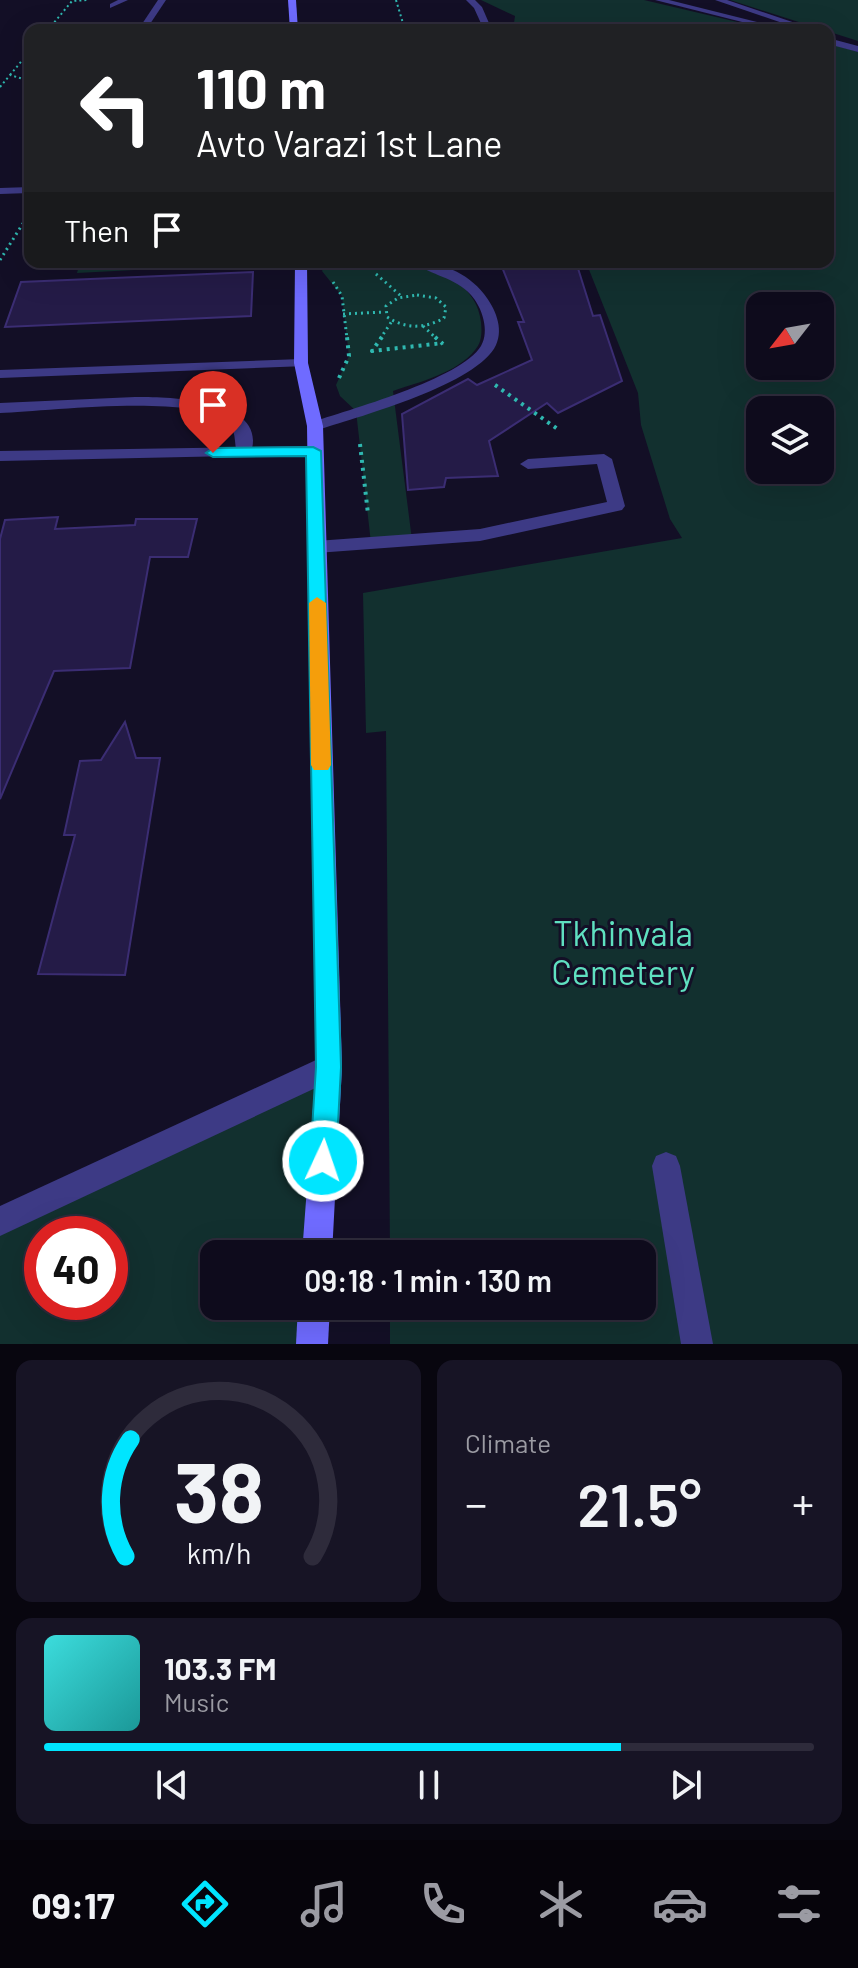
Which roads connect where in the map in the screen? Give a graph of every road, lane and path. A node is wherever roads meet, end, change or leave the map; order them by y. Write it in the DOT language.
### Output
graph roads {
  1 [pos="73,0"];
  2 [pos="87,0"];
  3 [pos="124,0"];
  4 [pos="162,0"];
  5 [pos="292,0"];
  6 [pos="396,0"];
  7 [pos="470,0"];
  8 [pos="659,0"];
  9 [pos="719,0"];
  10 [pos="113,6"];
  11 [pos="53,24"];
  12 [pos="146,24"];
  13 [pos="294,24"];
  14 [pos="403,24"];
  15 [pos="485,24"];
  16 [pos="760,24"];
  17 [pos="793,24"];
  18 [pos="834,40"];
  19 [pos="858,49"];
  20 [pos="24,58"];
  21 [pos="10,75"];
  22 [pos="24,79"];
  23 [pos="0,87"];
  24 [pos="24,190"];
  25 [pos="0,191"];
  26 [pos="24,222"];
  27 [pos="0,260"];
  28 [pos="301,268"];
  29 [pos="437,268"];
  30 [pos="376,274"];
  31 [pos="334,282"];
  32 [pos="402,297"];
  33 [pos="385,312"];
  34 [pos="343,314"];
  35 [pos="392,321"];
  36 [pos="443,343"];
  37 [pos="301,363"];
  38 [pos="469,366"];
  39 [pos="0,374"];
  40 [pos="0,408"];
  41 [pos="356,411"];
  42 [pos="315,426"];
  43 [pos="313,451"];
  44 [pos="244,452"];
  45 [pos="0,456"];
  46 [pos="572,461"];
  47 [pos="528,464"];
  48 [pos="371,543"];
  49 [pos="316,547"];
  50 [pos="329,1067"];
  51 [pos="666,1166"];
  52 [pos="0,1221"];
  53 [pos="318,1240"];
  54 [pos="313,1320"];
  55 [pos="312,1344"];
  56 [pos="697,1344"];
  1 -- 2 [label="path"];
  1 -- 11 [label="path"];
  3 -- 10 [label="street"];
  4 -- 12 [label="street"];
  5 -- 13 [label="street"];
  6 -- 14 [label="path"];
  7 -- 15 [label="street"];
  8 -- 16 [label="street"];
  9 -- 17 [label="street"];
  18 -- 19 [label="street"];
  20 -- 21 [label="path"];
  21 -- 22 [label="path"];
  21 -- 23 [label="path"];
  24 -- 25 [label="street"];
  26 -- 27 [label="path"];
  28 -- 37 [label="street"];
  29 -- 38 [label="street"];
  30 -- 32 [label="path"];
  31 -- 34 [label="path"];
  32 -- 33 [label="path"];
  32 -- 35 [label="path"];
  33 -- 34 [label="path"];
  33 -- 35 [label="path"];
  34 -- 41 [label="path"];
  35 -- 36 [label="path"];
  37 -- 39 [label="street"];
  37 -- 42 [label="street"];
  38 -- 41 [label="street"];
  38 -- 46 [label="path"];
  40 -- 44 [label="street"];
  41 -- 42 [label="street"];
  41 -- 48 [label="path"];
  42 -- 43 [label="street"];
  43 -- 44 [label="street"];
  43 -- 49 [label="street"];
  44 -- 45 [label="street"];
  46 -- 47 [label="street"];
  46 -- 48 [label="street"];
  48 -- 49 [label="street"];
  49 -- 50 [label="street"];
  50 -- 52 [label="street"];
  50 -- 53 [label="street"];
  51 -- 56 [label="street"];
  54 -- 55 [label="street"];
}
